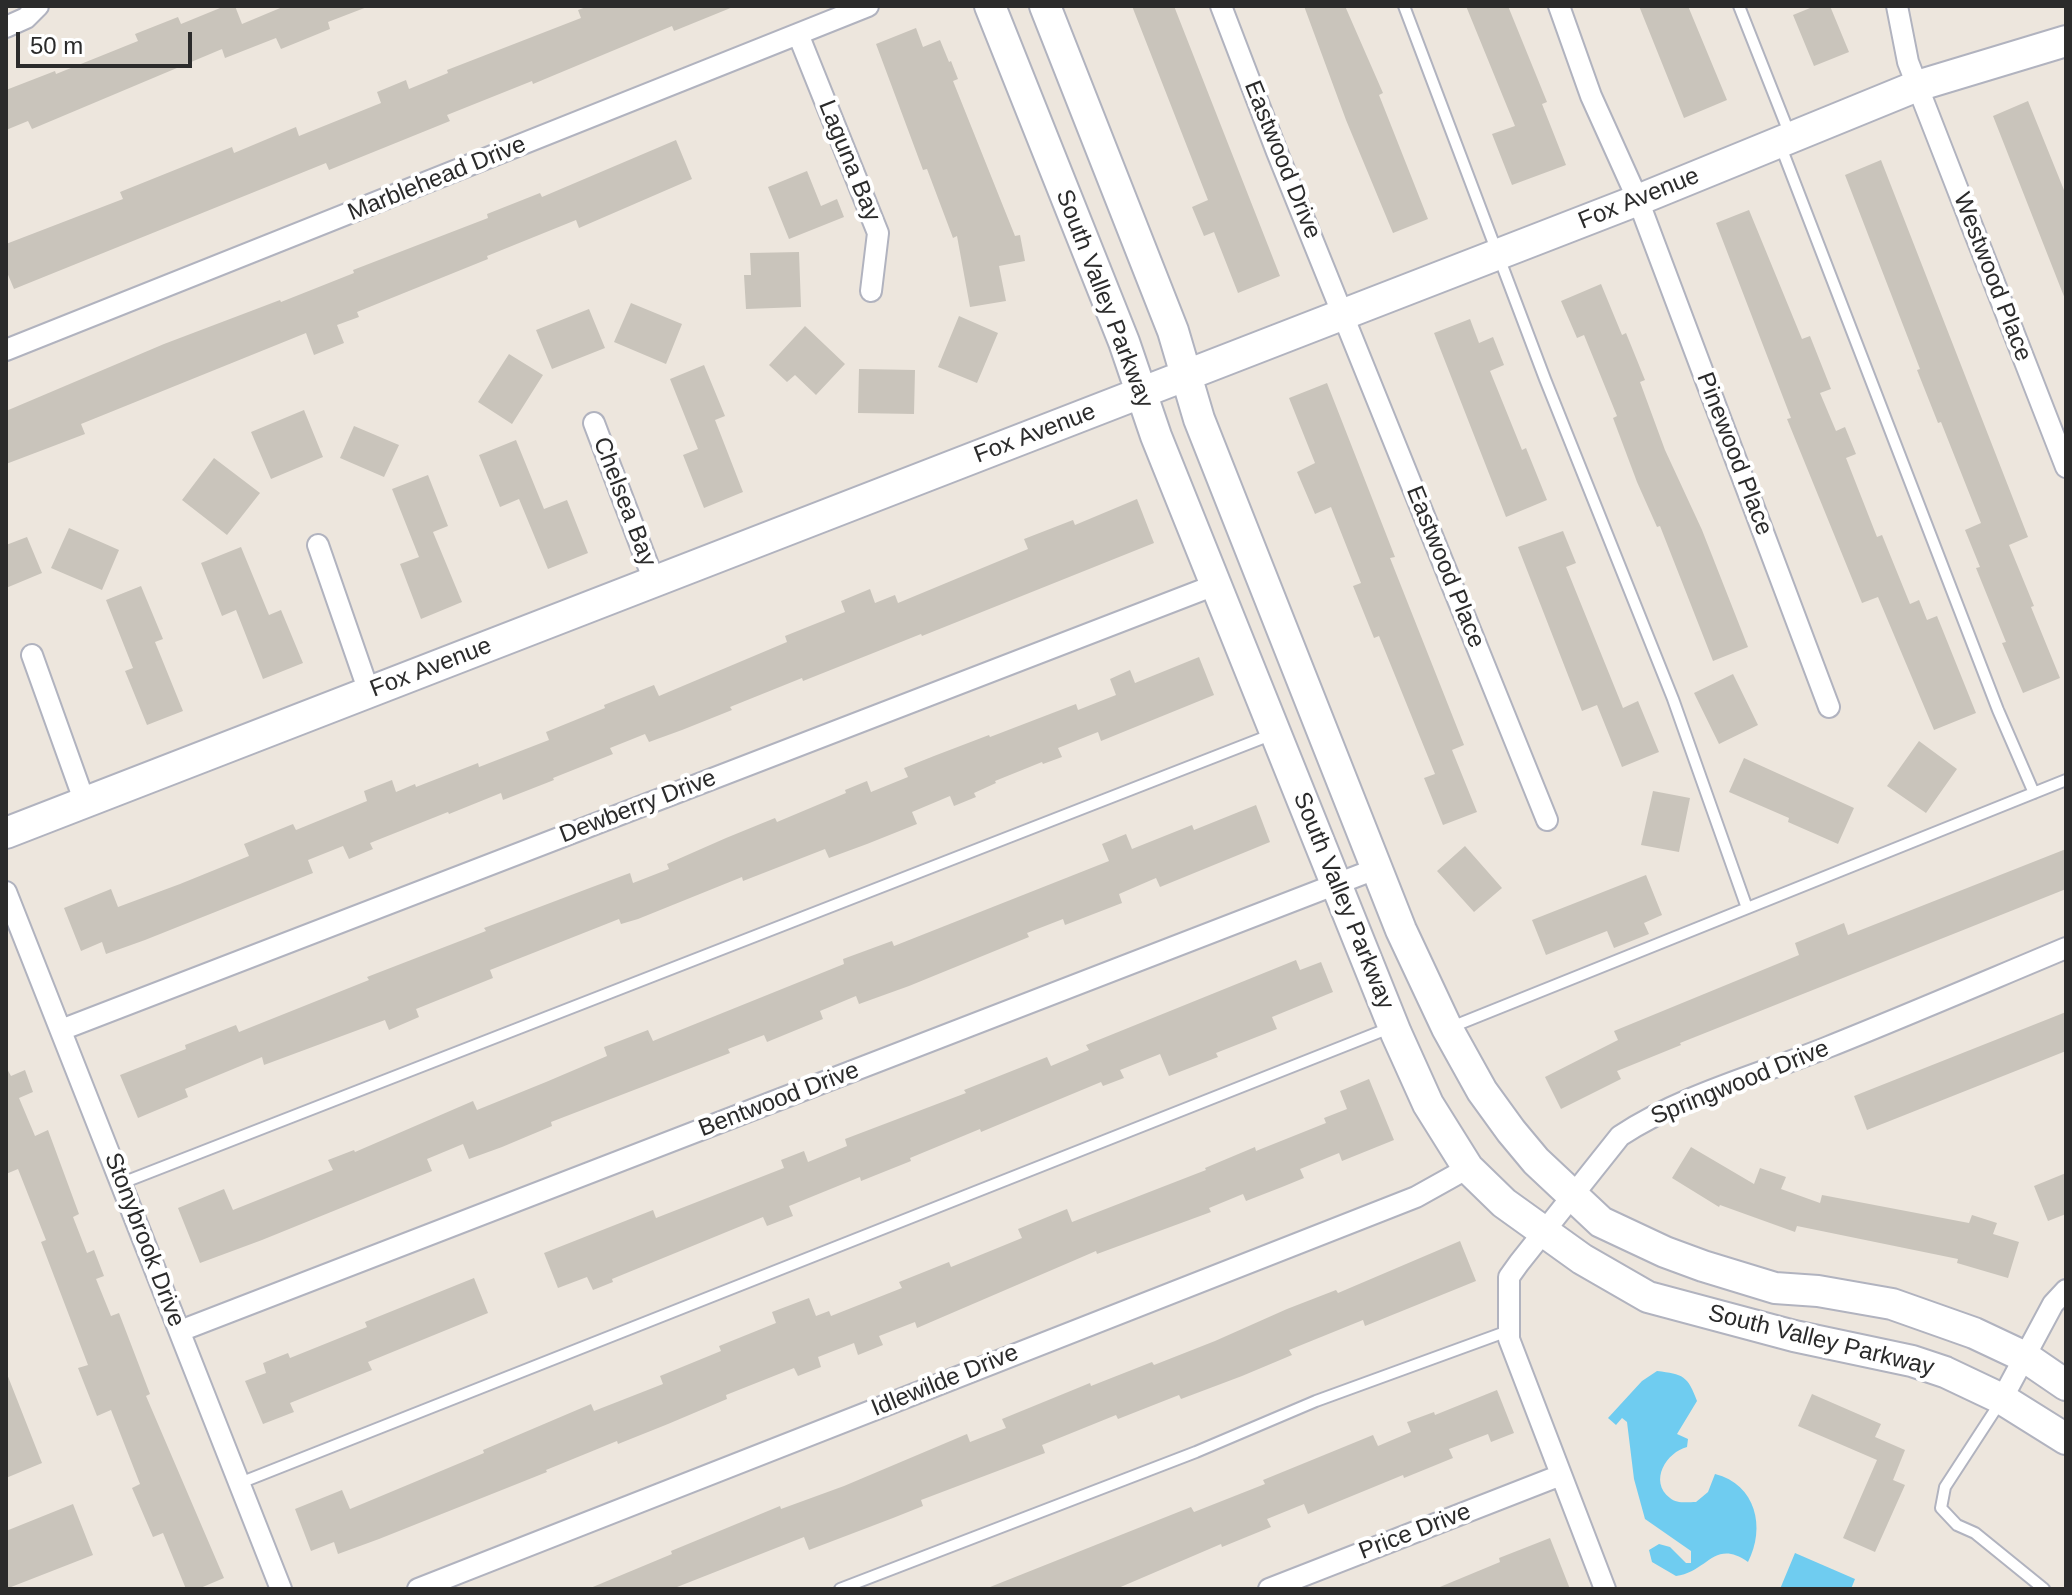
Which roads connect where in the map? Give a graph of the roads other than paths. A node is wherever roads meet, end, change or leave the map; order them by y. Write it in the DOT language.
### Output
graph roads {
  1 [pos="38,6"];
  2 [pos="868,6"];
  3 [pos="990,6"];
  4 [pos="1045,6"];
  5 [pos="1221,6"];
  6 [pos="1404,6"];
  7 [pos="1559,6"];
  8 [pos="1739,6"];
  9 [pos="1897,6"];
  10 [pos="6,27"];
  11 [pos="798,34"];
  12 [pos="2066,41"];
  13 [pos="1917,86"];
  14 [pos="1785,140"];
  15 [pos="1638,200"];
  16 [pos="1498,254"];
  17 [pos="871,291"];
  18 [pos="1343,314"];
  19 [pos="6,350"];
  20 [pos="1186,376"];
  21 [pos="1141,393"];
  22 [pos="594,423"];
  23 [pos="2066,467"];
  24 [pos="318,545"];
  25 [pos="654,581"];
  26 [pos="1215,585"];
  27 [pos="32,655"];
  28 [pos="369,692"];
  29 [pos="1829,707"];
  30 [pos="1275,734"];
  31 [pos="2066,780"];
  32 [pos="2034,793"];
  33 [pos="85,803"];
  34 [pos="1547,820"];
  35 [pos="6,833"];
  36 [pos="1378,868"];
  37 [pos="1336,885"];
  38 [pos="6,892"];
  39 [pos="1747,908"];
  40 [pos="2066,948"];
  41 [pos="1394,1026"];
  42 [pos="1447,1028"];
  43 [pos="61,1030"];
  44 [pos="1468,1168"];
  45 [pos="122,1183"];
  46 [pos="1571,1196"];
  47 [pos="1543,1230"];
  48 [pos="2066,1290"];
  49 [pos="180,1331"];
  50 [pos="1508,1331"];
  51 [pos="2025,1357"];
  52 [pos="2066,1385"];
  53 [pos="2002,1399"];
  54 [pos="2066,1439"];
  55 [pos="1561,1475"];
  56 [pos="240,1483"];
  57 [pos="281,1589"];
  58 [pos="418,1589"];
  59 [pos="840,1589"];
  60 [pos="1269,1589"];
  61 [pos="1605,1589"];
  62 [pos="2044,1589"];
  1 -- 10 [label="street"];
  2 -- 11 [label="street, Marblehead Drive"];
  3 -- 21 [label="main road, South Valley Parkway"];
  4 -- 20 [label="main road, South Valley Parkway"];
  5 -- 18 [label="street, Eastwood Drive"];
  6 -- 16 [label="lane"];
  7 -- 15 [label="street, Pinewood Place"];
  8 -- 14 [label="lane"];
  9 -- 13 [label="street, Westwood Place"];
  11 -- 17 [label="street, Laguna Bay"];
  11 -- 19 [label="street, Marblehead Drive"];
  12 -- 13 [label="main road, Fox Avenue"];
  13 -- 14 [label="main road, Fox Avenue"];
  13 -- 23 [label="street, Westwood Place"];
  14 -- 15 [label="main road, Fox Avenue"];
  14 -- 32 [label="lane"];
  15 -- 16 [label="main road, Fox Avenue"];
  15 -- 29 [label="street, Pinewood Place"];
  16 -- 18 [label="main road, Fox Avenue"];
  16 -- 39 [label="lane"];
  18 -- 20 [label="main road, Fox Avenue"];
  18 -- 34 [label="street, Eastwood Place"];
  20 -- 21 [label="main road, Fox Avenue"];
  20 -- 36 [label="main road, South Valley Parkway"];
  21 -- 25 [label="main road, Fox Avenue"];
  21 -- 26 [label="main road, South Valley Parkway"];
  22 -- 25 [label="street, Chelsea Bay"];
  24 -- 28 [label="street"];
  25 -- 28 [label="main road, Fox Avenue"];
  26 -- 30 [label="main road, South Valley Parkway"];
  26 -- 43 [label="street, Dewberry Drive"];
  27 -- 33 [label="street"];
  28 -- 33 [label="main road, Fox Avenue"];
  30 -- 37 [label="main road, South Valley Parkway"];
  30 -- 45 [label="lane"];
  31 -- 32 [label="lane"];
  32 -- 39 [label="lane"];
  33 -- 35 [label="main road, Fox Avenue"];
  36 -- 37 [label="street, Bentwood Drive"];
  36 -- 42 [label="main road, South Valley Parkway"];
  37 -- 41 [label="main road, South Valley Parkway"];
  37 -- 49 [label="street, Bentwood Drive"];
  38 -- 43 [label="street, Stonybrook Drive"];
  39 -- 42 [label="lane"];
  40 -- 46 [label="street, Springwood Drive"];
  41 -- 44 [label="main road, South Valley Parkway"];
  41 -- 56 [label="lane"];
  42 -- 46 [label="main road, South Valley Parkway"];
  43 -- 45 [label="street, Stonybrook Drive"];
  44 -- 47 [label="main road, South Valley Parkway"];
  44 -- 58 [label="street, Idlewilde Drive"];
  45 -- 49 [label="street, Stonybrook Drive"];
  46 -- 47 [label="street, Springwood Drive"];
  46 -- 51 [label="main road, South Valley Parkway"];
  47 -- 50 [label="street, Springwood Drive"];
  47 -- 53 [label="main road, South Valley Parkway"];
  48 -- 51 [label="street"];
  49 -- 56 [label="street, Stonybrook Drive"];
  50 -- 55 [label="street, Springwood Drive"];
  50 -- 59 [label="lane"];
  51 -- 52 [label="main road, South Valley Parkway"];
  51 -- 53 [label="street"];
  53 -- 54 [label="main road, South Valley Parkway"];
  53 -- 62 [label="lane"];
  55 -- 60 [label="street, Price Drive"];
  55 -- 61 [label="street, Springwood Drive"];
  56 -- 57 [label="street, Stonybrook Drive"];
}
